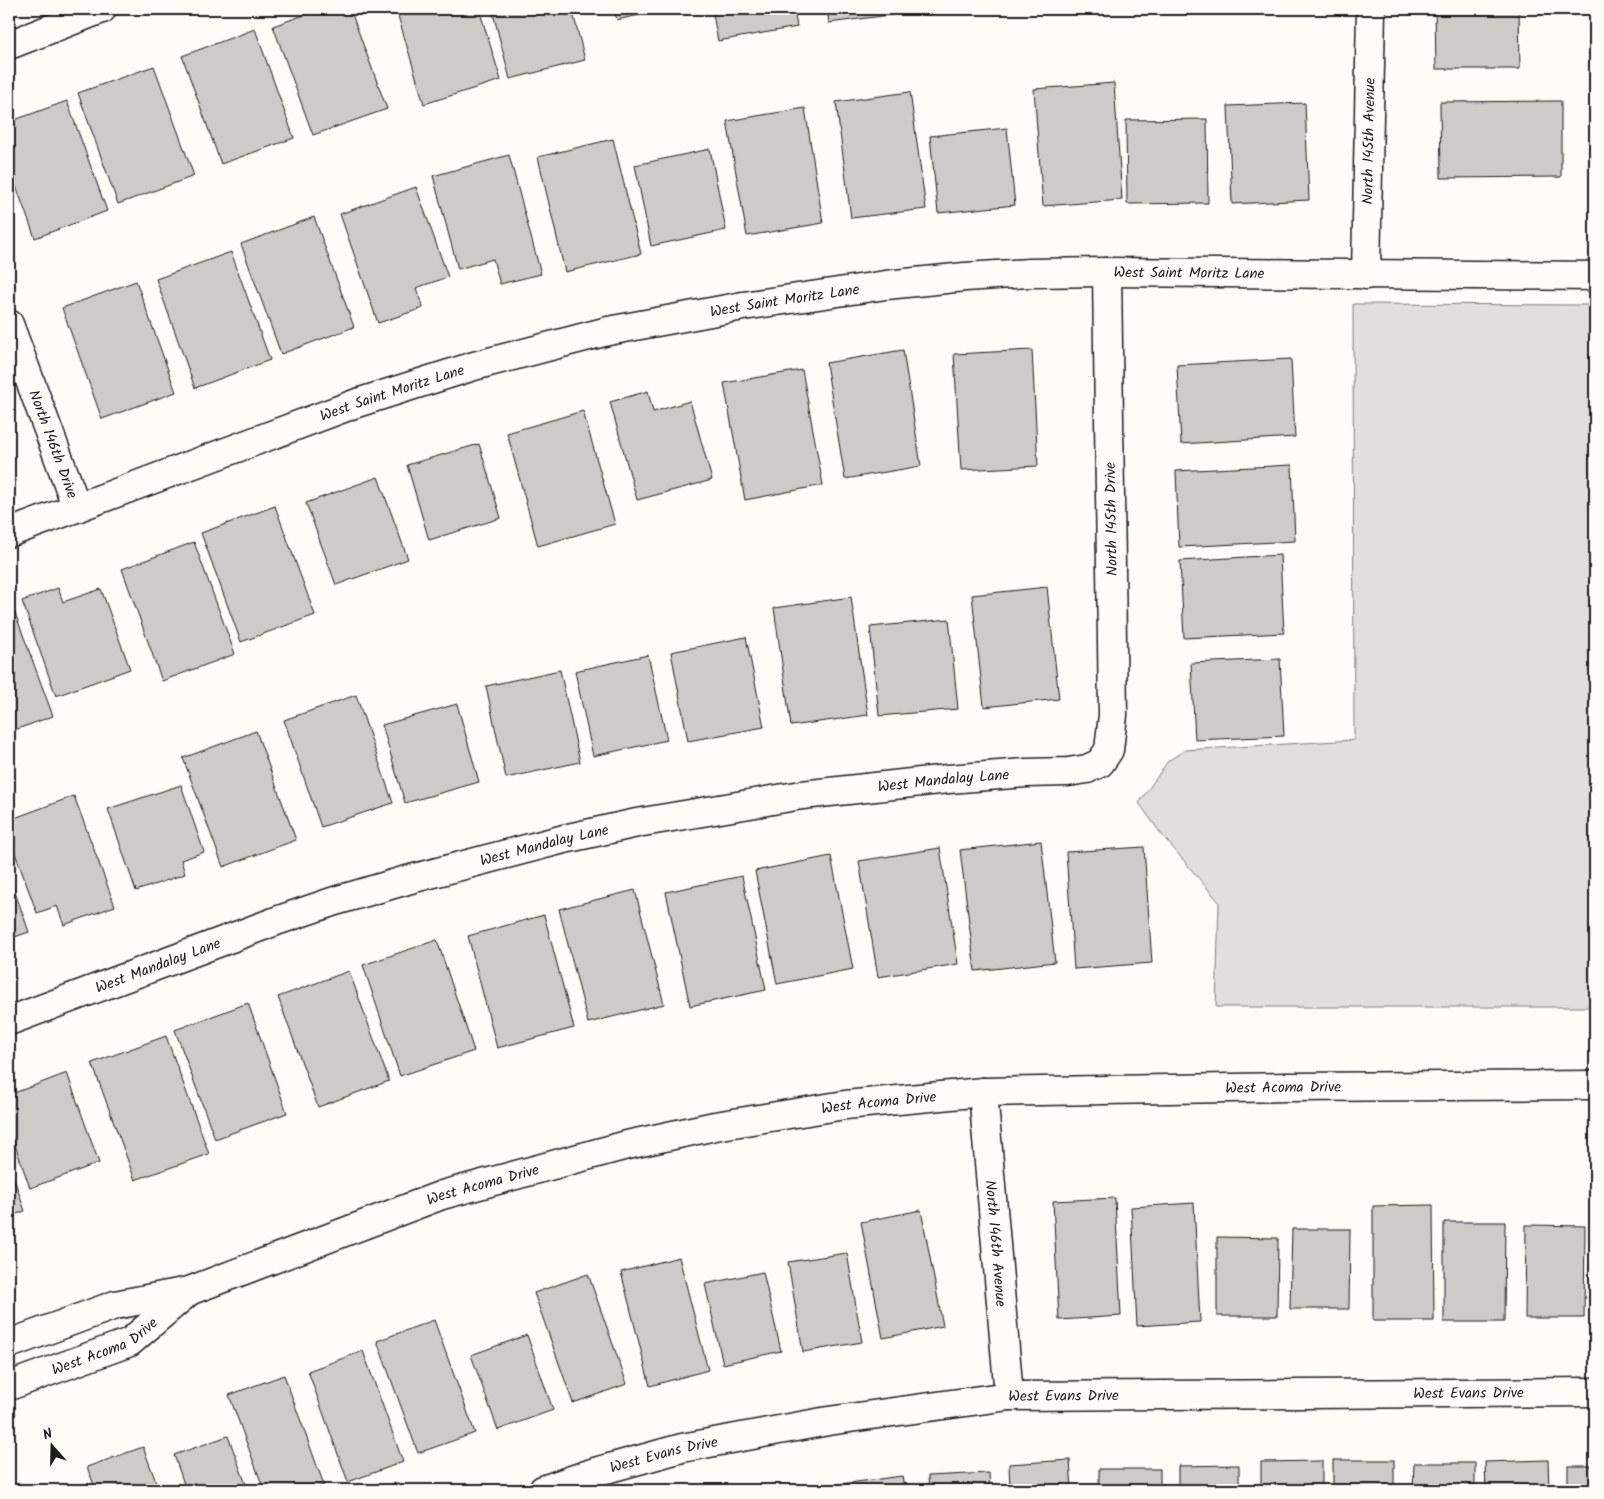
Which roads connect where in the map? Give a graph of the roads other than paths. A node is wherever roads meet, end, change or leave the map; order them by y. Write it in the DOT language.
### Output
graph roads {
  1 [pos="102,9"];
  2 [pos="1371,9"];
  3 [pos="9,45"];
  4 [pos="1107,272"];
  5 [pos="1366,275"];
  6 [pos="1595,276"];
  7 [pos="9,324"];
  8 [pos="77,508"];
  9 [pos="9,533"];
  10 [pos="1100,763"];
  11 [pos="9,1021"];
  12 [pos="1595,1086"];
  13 [pos="983,1092"];
  14 [pos="189,1291"];
  15 [pos="9,1344"];
  16 [pos="9,1386"];
  17 [pos="1595,1392"];
  18 [pos="1008,1396"];
  19 [pos="543,1490"];
  1 -- 3 [label="street"];
  2 -- 5 [label="street, North 145th Avenue"];
  4 -- 5 [label="street, West Saint Moritz Lane"];
  4 -- 8 [label="street, West Saint Moritz Lane"];
  4 -- 10 [label="street, North 145th Drive"];
  5 -- 6 [label="street, West Saint Moritz Lane"];
  7 -- 8 [label="street, North 146th Drive"];
  8 -- 9 [label="street, West Saint Moritz Lane"];
  10 -- 11 [label="street, West Mandalay Lane"];
  12 -- 13 [label="street, West Acoma Drive"];
  13 -- 14 [label="street, West Acoma Drive"];
  13 -- 18 [label="street, North 146th Avenue"];
  14 -- 15 [label="street, West Acoma Drive"];
  14 -- 16 [label="street, West Acoma Drive"];
  17 -- 18 [label="street, West Evans Drive"];
  18 -- 19 [label="street, West Evans Drive"];
}
